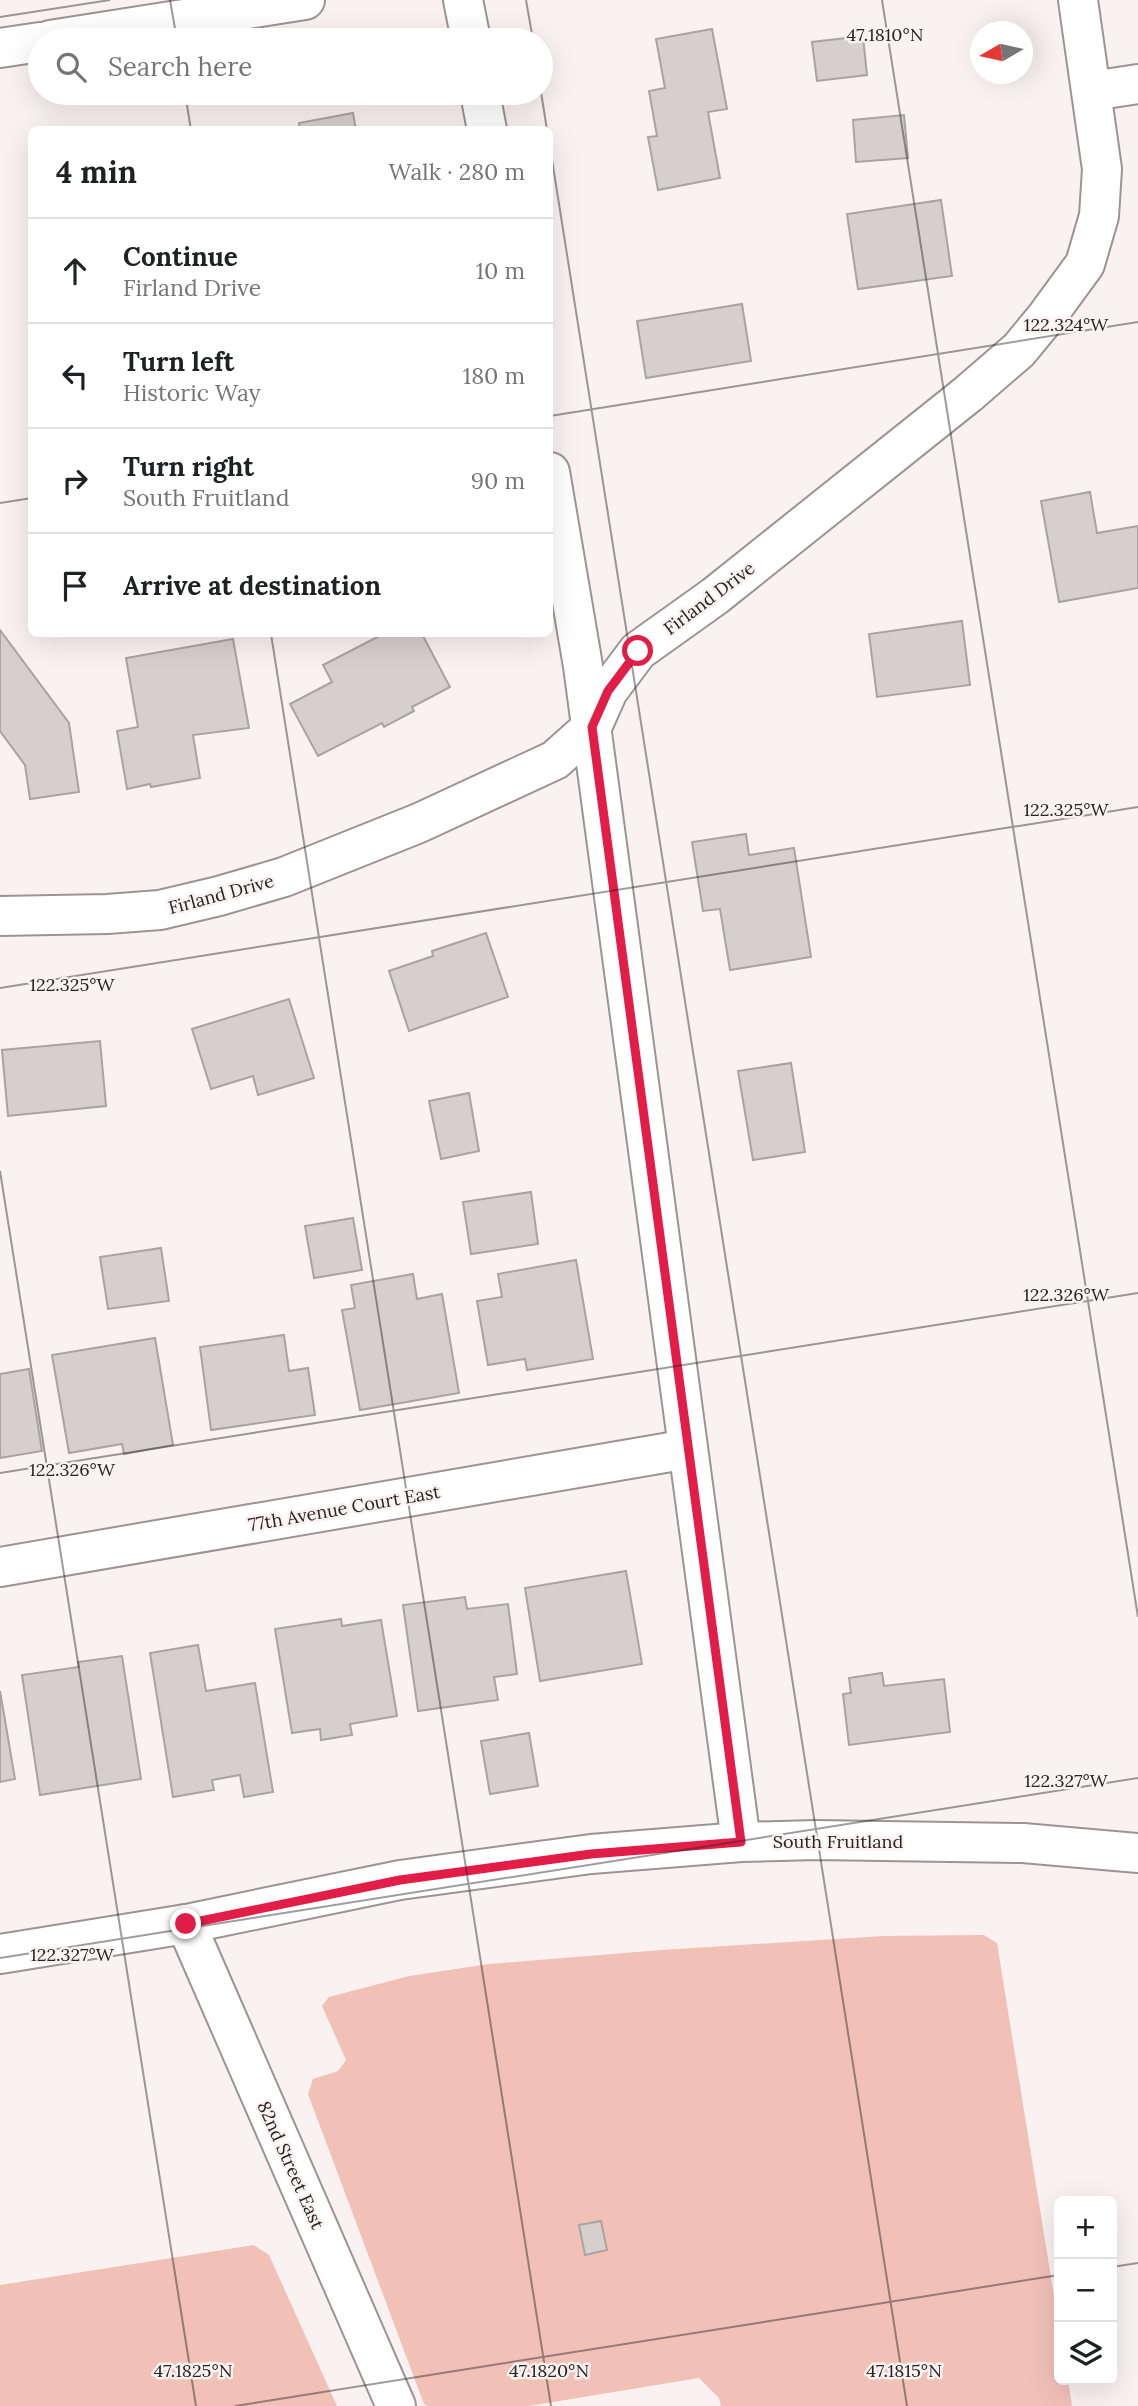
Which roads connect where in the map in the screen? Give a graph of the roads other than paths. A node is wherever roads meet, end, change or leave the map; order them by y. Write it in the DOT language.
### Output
graph roads {
  1 [pos="305,0"];
  2 [pos="463,0"];
  3 [pos="1078,0"];
  4 [pos="126,28"];
  5 [pos="469,28"];
  6 [pos="28,44"];
  7 [pos="0,48"];
  8 [pos="1138,84"];
  9 [pos="1092,91"];
  10 [pos="483,105"];
  11 [pos="486,126"];
  12 [pos="553,490"];
  13 [pos="592,727"];
  14 [pos="0,916"];
  15 [pos="688,1449"];
  16 [pos="0,1567"];
  17 [pos="741,1842"];
  18 [pos="1138,1853"];
  19 [pos="186,1924"];
  20 [pos="0,1954"];
  21 [pos="396,2406"];
  1 -- 4 [label="street"];
  2 -- 5 [label="street"];
  3 -- 9 [label="street, Firland Drive"];
  6 -- 7 [label="street"];
  8 -- 9 [label="street"];
  9 -- 13 [label="street, Firland Drive"];
  10 -- 11 [label="street"];
  12 -- 13 [label="street"];
  13 -- 14 [label="street, Firland Drive"];
  13 -- 15 [label="street"];
  15 -- 16 [label="street, 77th Avenue Court East"];
  15 -- 17 [label="street"];
  17 -- 18 [label="street, South Fruitland"];
  17 -- 19 [label="street, South Fruitland"];
  19 -- 20 [label="street, South Fruitland"];
  19 -- 21 [label="street, 82nd Street East"];
}
